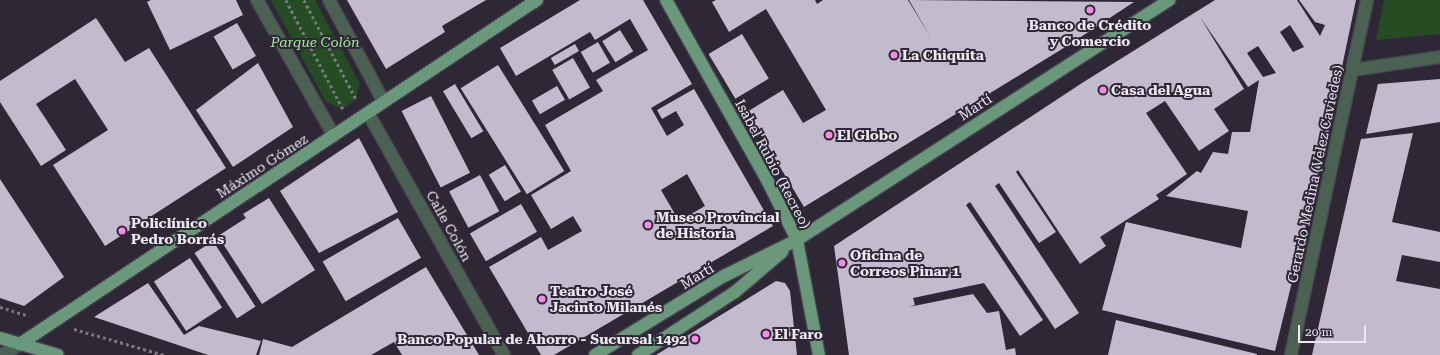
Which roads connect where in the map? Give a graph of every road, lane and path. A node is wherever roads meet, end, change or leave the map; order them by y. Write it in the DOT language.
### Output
graph roads {
  1 [pos="257,0"];
  2 [pos="286,0"];
  3 [pos="304,0"];
  4 [pos="329,0"];
  5 [pos="537,0"];
  6 [pos="666,0"];
  7 [pos="1169,0"];
  8 [pos="1367,0"];
  9 [pos="1440,57"];
  10 [pos="1353,70"];
  11 [pos="356,99"];
  12 [pos="384,102"];
  13 [pos="343,109"];
  14 [pos="368,113"];
  15 [pos="334,136"];
  16 [pos="797,240"];
  17 [pos="0,307"];
  18 [pos="53,322"];
  19 [pos="0,338"];
  20 [pos="20,344"];
  21 [pos="2,355"];
  22 [pos="58,355"];
  23 [pos="164,355"];
  24 [pos="504,355"];
  25 [pos="595,355"];
  26 [pos="638,355"];
  27 [pos="819,355"];
  28 [pos="1290,355"];
  1 -- 15 [label="street"];
  2 -- 13 [label="path"];
  3 -- 11 [label="path"];
  4 -- 12 [label="street"];
  5 -- 12 [label="main road, Máximo Gómez"];
  6 -- 16 [label="main road, Isabel Rubio (Recreo)"];
  7 -- 16 [label="main road, Martí"];
  8 -- 10 [label="street, Gerardo Medina (Velez Caviedes)"];
  9 -- 10 [label="street"];
  10 -- 28 [label="street, Gerardo Medina (Velez Caviedes)"];
  12 -- 14 [label="main road, Máximo Gómez"];
  14 -- 15 [label="main road, Máximo Gómez"];
  14 -- 24 [label="street, Calle Colón"];
  15 -- 18 [label="main road, Máximo Gómez"];
  16 -- 25 [label="main road, Martí"];
  16 -- 26 [label="main road, Martí"];
  16 -- 27 [label="main road, Isabel Rubio (Recreo)"];
  17 -- 18 [label="path"];
  18 -- 20 [label="main road, Máximo Gómez"];
  18 -- 23 [label="path"];
  19 -- 20 [label="main road"];
  20 -- 21 [label="street, Máximo Gómez"];
  20 -- 22 [label="main road"];
}
